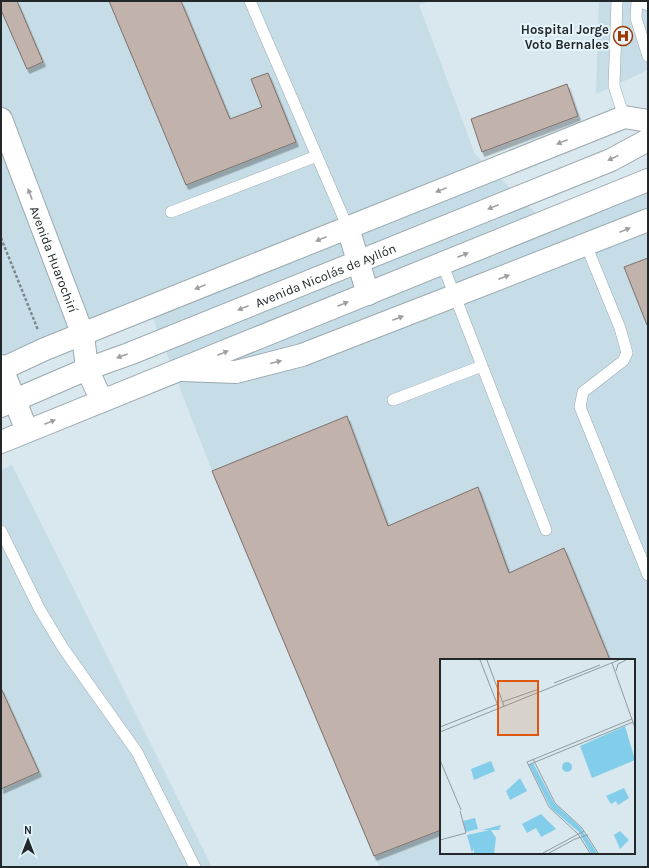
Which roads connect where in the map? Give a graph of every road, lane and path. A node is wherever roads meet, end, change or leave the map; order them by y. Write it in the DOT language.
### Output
graph roads {
  1 [pos="250,1"];
  2 [pos="617,1"];
  3 [pos="637,1"];
  4 [pos="648,5"];
  5 [pos="648,56"];
  6 [pos="624,117"];
  7 [pos="1,119"];
  8 [pos="648,121"];
  9 [pos="648,140"];
  10 [pos="317,156"];
  11 [pos="648,180"];
  12 [pos="171,212"];
  13 [pos="648,220"];
  14 [pos="348,228"];
  15 [pos="1,238"];
  16 [pos="586,245"];
  17 [pos="358,262"];
  18 [pos="442,263"];
  19 [pos="368,294"];
  20 [pos="454,296"];
  21 [pos="83,335"];
  22 [pos="45,349"];
  23 [pos="482,366"];
  24 [pos="1,368"];
  25 [pos="86,369"];
  26 [pos="182,370"];
  27 [pos="393,400"];
  28 [pos="102,401"];
  29 [pos="8,403"];
  30 [pos="27,431"];
  31 [pos="1,442"];
  32 [pos="546,530"];
  33 [pos="2,534"];
  34 [pos="648,575"];
  35 [pos="194,867"];
  1 -- 10 [label="lane"];
  2 -- 6 [label="lane"];
  3 -- 4 [label="lane"];
  3 -- 5 [label="lane"];
  6 -- 8 [label="main road"];
  6 -- 14 [label="main road, one-way"];
  21 -- 7 [label="main road, Avenida Huarochirí, one-way"];
  9 -- 17 [label="main road, Avenida Nicolás de Ayllón, one-way"];
  10 -- 12 [label="lane"];
  10 -- 14 [label="lane"];
  18 -- 11 [label="main road, one-way"];
  16 -- 13 [label="main road, one-way"];
  14 -- 17 [label="main road"];
  14 -- 21 [label="main road, one-way"];
  15 -- 22 [label="path"];
  20 -- 16 [label="main road, one-way"];
  16 -- 34 [label="lane"];
  17 -- 19 [label="main road"];
  17 -- 25 [label="main road, Avenida Nicolás de Ayllón, one-way"];
  18 -- 19 [label="main road"];
  18 -- 20 [label="lane"];
  26 -- 19 [label="main road, one-way"];
  20 -- 23 [label="lane"];
  26 -- 20 [label="main road, one-way"];
  21 -- 22 [label="main road"];
  21 -- 25 [label="main road, Avenida Huarochirí"];
  22 -- 24 [label="main road"];
  23 -- 27 [label="lane"];
  23 -- 32 [label="lane"];
  24 -- 29 [label="main road"];
  25 -- 28 [label="main road, Avenida Huarochirí"];
  25 -- 29 [label="main road, Avenida Nicolás de Ayllón"];
  26 -- 28 [label="main road"];
  30 -- 28 [label="main road, one-way"];
  29 -- 30 [label="main road"];
  30 -- 31 [label="main road"];
  33 -- 35 [label="lane"];
}
